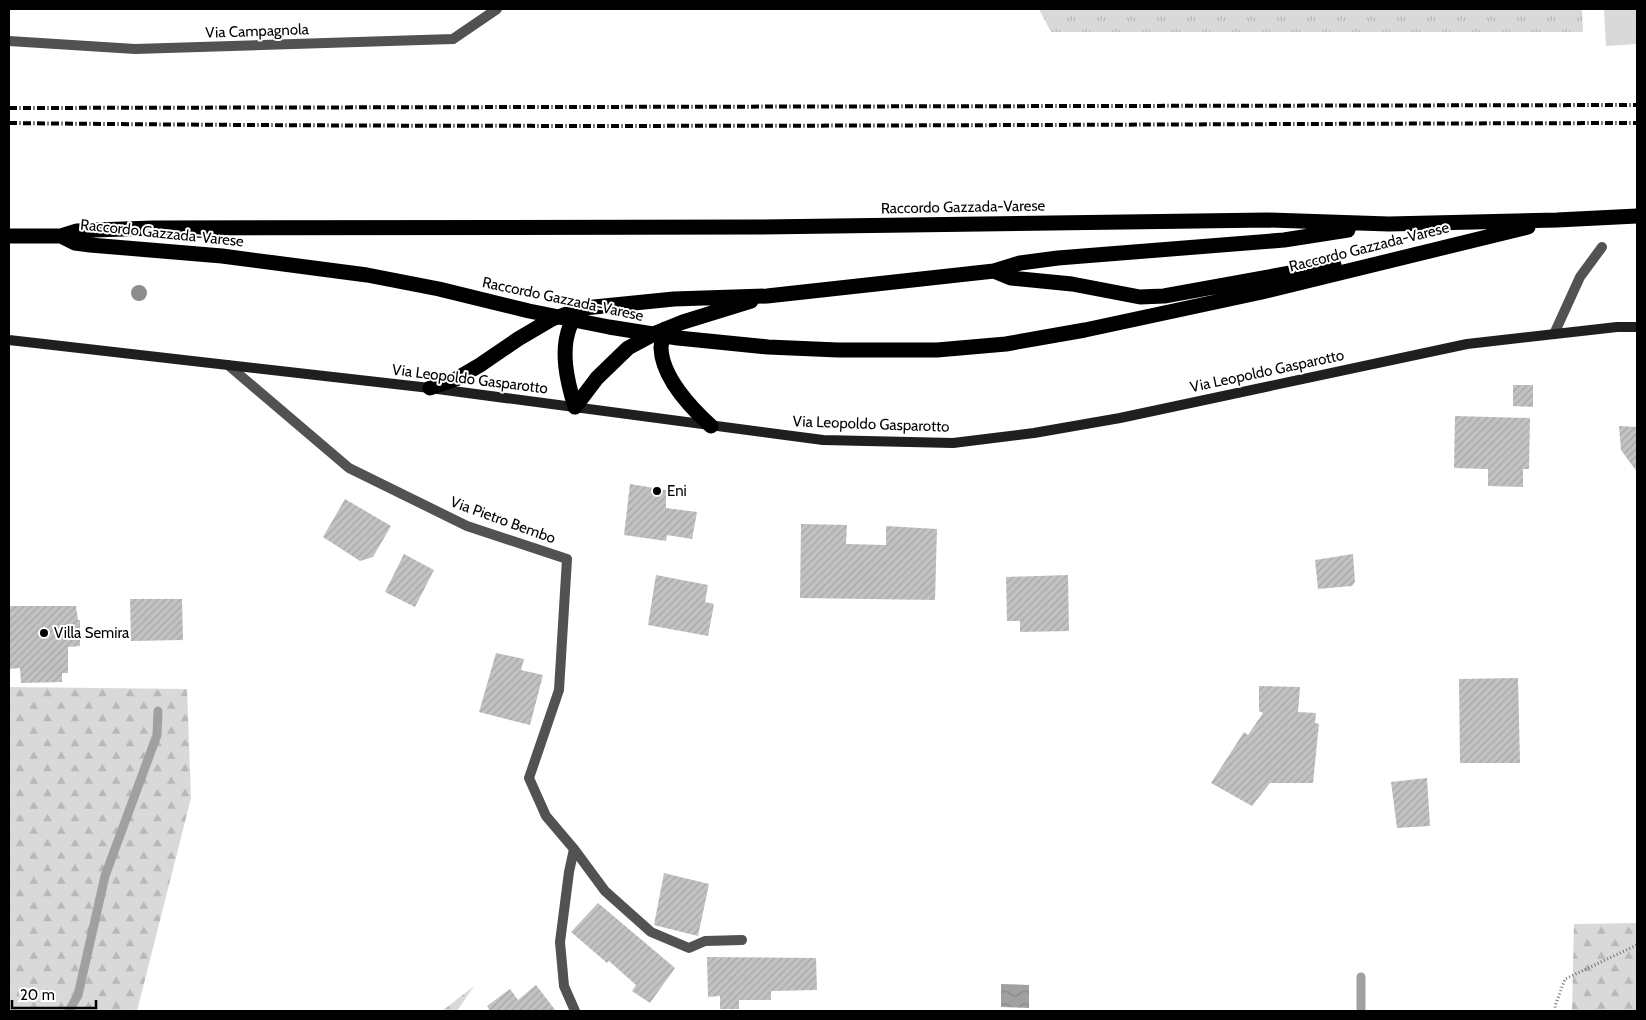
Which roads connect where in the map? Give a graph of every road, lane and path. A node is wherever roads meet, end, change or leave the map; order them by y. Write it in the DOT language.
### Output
graph roads {
  1 [pos="497,9"];
  2 [pos="9,41"];
  3 [pos="1637,216"];
  4 [pos="1557,220"];
  5 [pos="1389,224"];
  6 [pos="9,236"];
  7 [pos="61,236"];
  8 [pos="1602,247"];
  9 [pos="1439,248"];
  10 [pos="994,271"];
  11 [pos="767,296"];
  12 [pos="584,308"];
  13 [pos="1637,327"];
  14 [pos="665,329"];
  15 [pos="1554,334"];
  16 [pos="9,340"];
  17 [pos="228,365"];
  18 [pos="430,388"];
  19 [pos="575,407"];
  20 [pos="711,426"];
  21 [pos="574,849"];
  22 [pos="742,940"];
  23 [pos="1637,945"];
  24 [pos="575,1011"];
  25 [pos="1556,1011"];
  1 -- 2 [label="street, Via Campagnola"];
  3 -- 4 [label="highway, Raccordo Gazzada-Varese"];
  4 -- 5 [label="highway, Raccordo Gazzada-Varese"];
  4 -- 9 [label="highway, Raccordo Gazzada-Varese"];
  5 -- 7 [label="highway, Raccordo Gazzada-Varese"];
  5 -- 10 [label="highway"];
  6 -- 7 [label="highway"];
  7 -- 9 [label="highway, Raccordo Gazzada-Varese"];
  8 -- 15 [label="street"];
  9 -- 10 [label="highway"];
  10 -- 11 [label="highway"];
  11 -- 12 [label="highway"];
  11 -- 14 [label="highway"];
  12 -- 18 [label="highway"];
  12 -- 19 [label="highway"];
  13 -- 15 [label="main road, Via Leopoldo Gasparotto"];
  14 -- 19 [label="highway"];
  14 -- 20 [label="highway"];
  15 -- 20 [label="main road, Via Leopoldo Gasparotto"];
  16 -- 17 [label="main road, Via Leopoldo Gasparotto"];
  17 -- 18 [label="main road, Via Leopoldo Gasparotto"];
  17 -- 21 [label="street, Via Pietro Bembo"];
  18 -- 19 [label="main road, Via Leopoldo Gasparotto"];
  19 -- 20 [label="main road, Via Leopoldo Gasparotto"];
  21 -- 22 [label="street, Via Pietro Bembo"];
  21 -- 24 [label="street"];
  23 -- 25 [label="path"];
}
